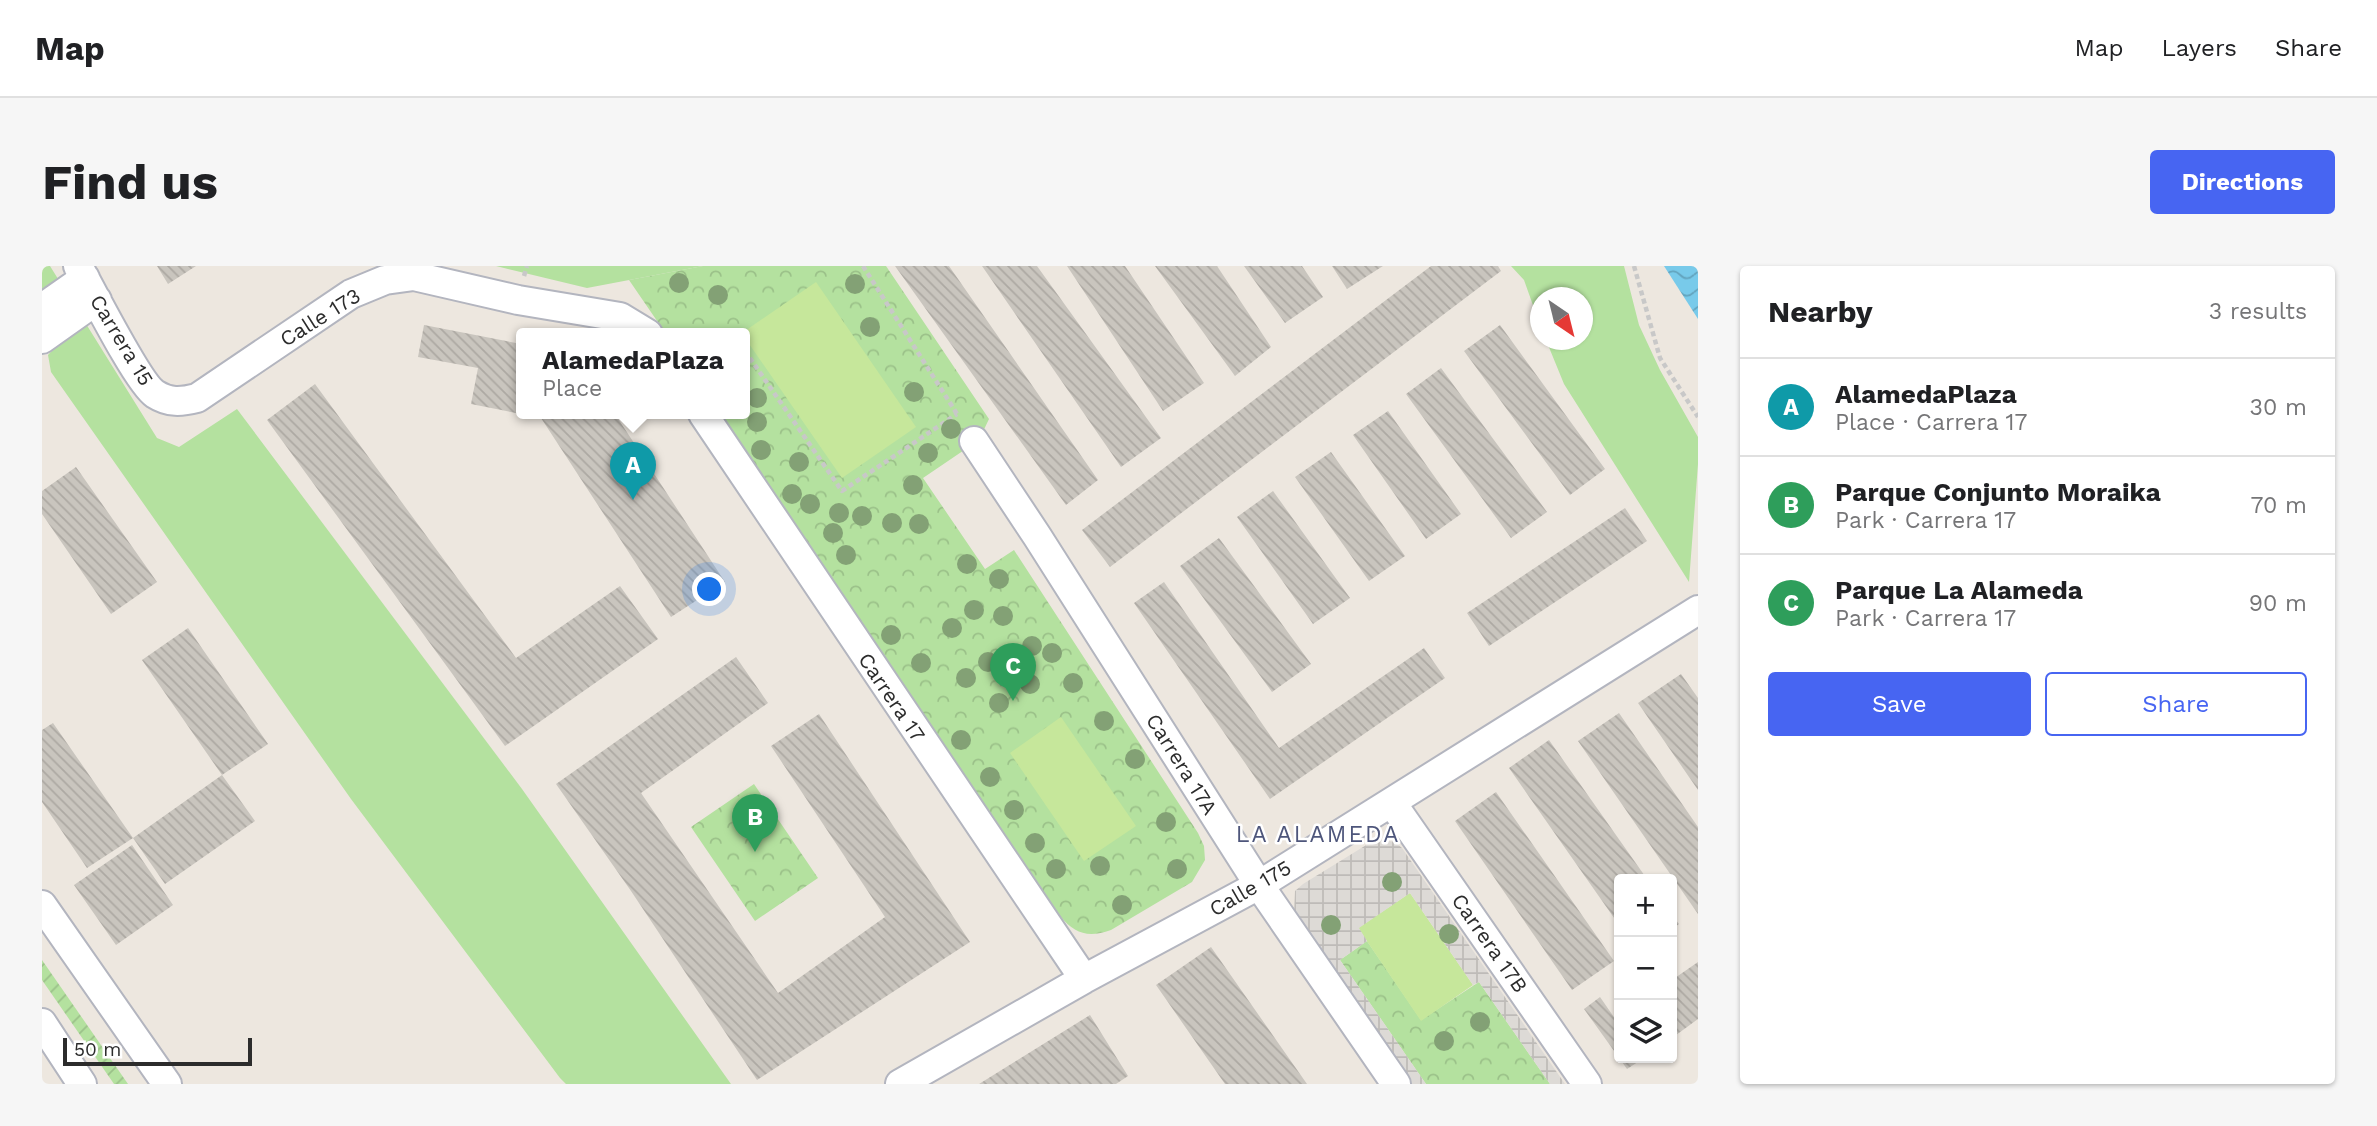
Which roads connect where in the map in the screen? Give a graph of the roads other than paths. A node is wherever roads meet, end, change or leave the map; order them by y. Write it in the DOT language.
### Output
graph roads {
  1 [pos="87,281"];
  2 [pos="42,308"];
  3 [pos="638,328"];
  4 [pos="42,339"];
  5 [pos="176,402"];
  6 [pos="706,419"];
  7 [pos="974,441"];
  8 [pos="1698,610"];
  9 [pos="1392,803"];
  10 [pos="1259,885"];
  11 [pos="42,905"];
  12 [pos="1084,979"];
  13 [pos="42,1023"];
  14 [pos="82,1084"];
  15 [pos="167,1084"];
  16 [pos="900,1084"];
  17 [pos="1395,1084"];
  18 [pos="1587,1084"];
  1 -- 2 [label="street"];
  1 -- 4 [label="street"];
  1 -- 5 [label="street, Carrera 15"];
  3 -- 5 [label="street, Calle 173"];
  6 -- 12 [label="street, Carrera 17"];
  7 -- 10 [label="street, Carrera 17A"];
  8 -- 9 [label="street, Calle 175"];
  9 -- 10 [label="street, Calle 175"];
  9 -- 18 [label="street, Carrera 17B"];
  10 -- 12 [label="street, Calle 175"];
  10 -- 17 [label="street, Carrera 17A"];
  11 -- 15 [label="street"];
  12 -- 16 [label="street, Calle 175"];
  13 -- 14 [label="street"];
}
